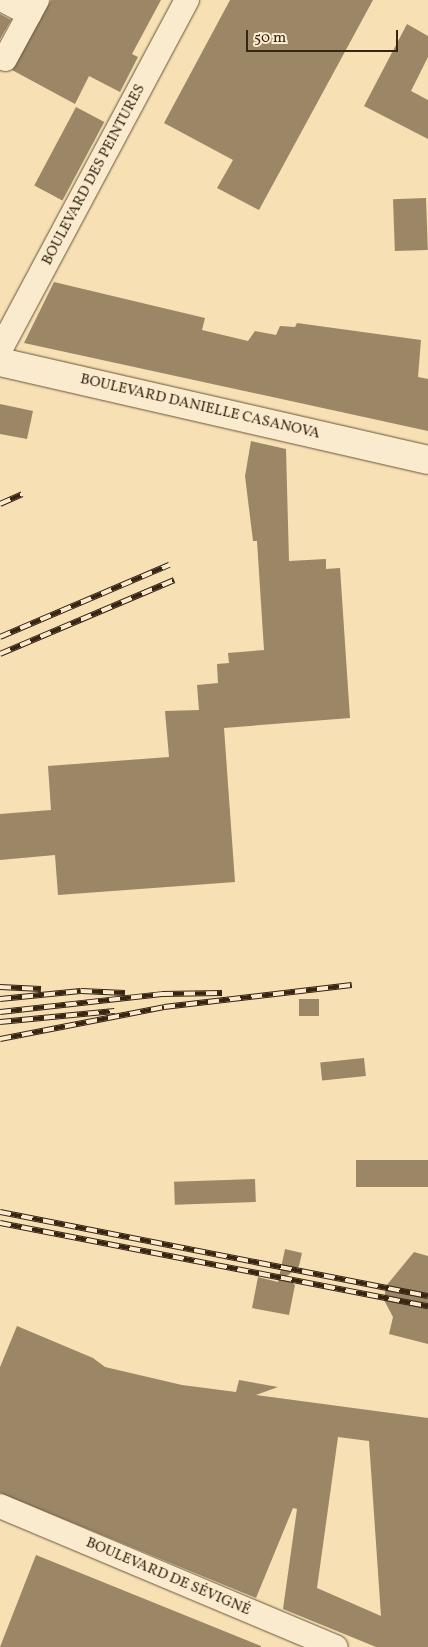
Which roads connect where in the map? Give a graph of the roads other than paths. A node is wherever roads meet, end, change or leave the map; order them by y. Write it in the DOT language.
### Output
graph roads {
  1 [pos="2,0"];
  2 [pos="187,0"];
  3 [pos="33,7"];
  4 [pos="4,59"];
  5 [pos="0,350"];
  6 [pos="0,362"];
  7 [pos="428,460"];
  8 [pos="0,1506"];
  9 [pos="336,1647"];
  1 -- 3 [label="street"];
  2 -- 5 [label="street, BOULEVARD DES PEINTURES"];
  3 -- 4 [label="street"];
  6 -- 7 [label="street, BOULEVARD DANIELLE CASANOVA"];
  8 -- 9 [label="street, BOULEVARD DE SÉVIGNÉ"];
}
